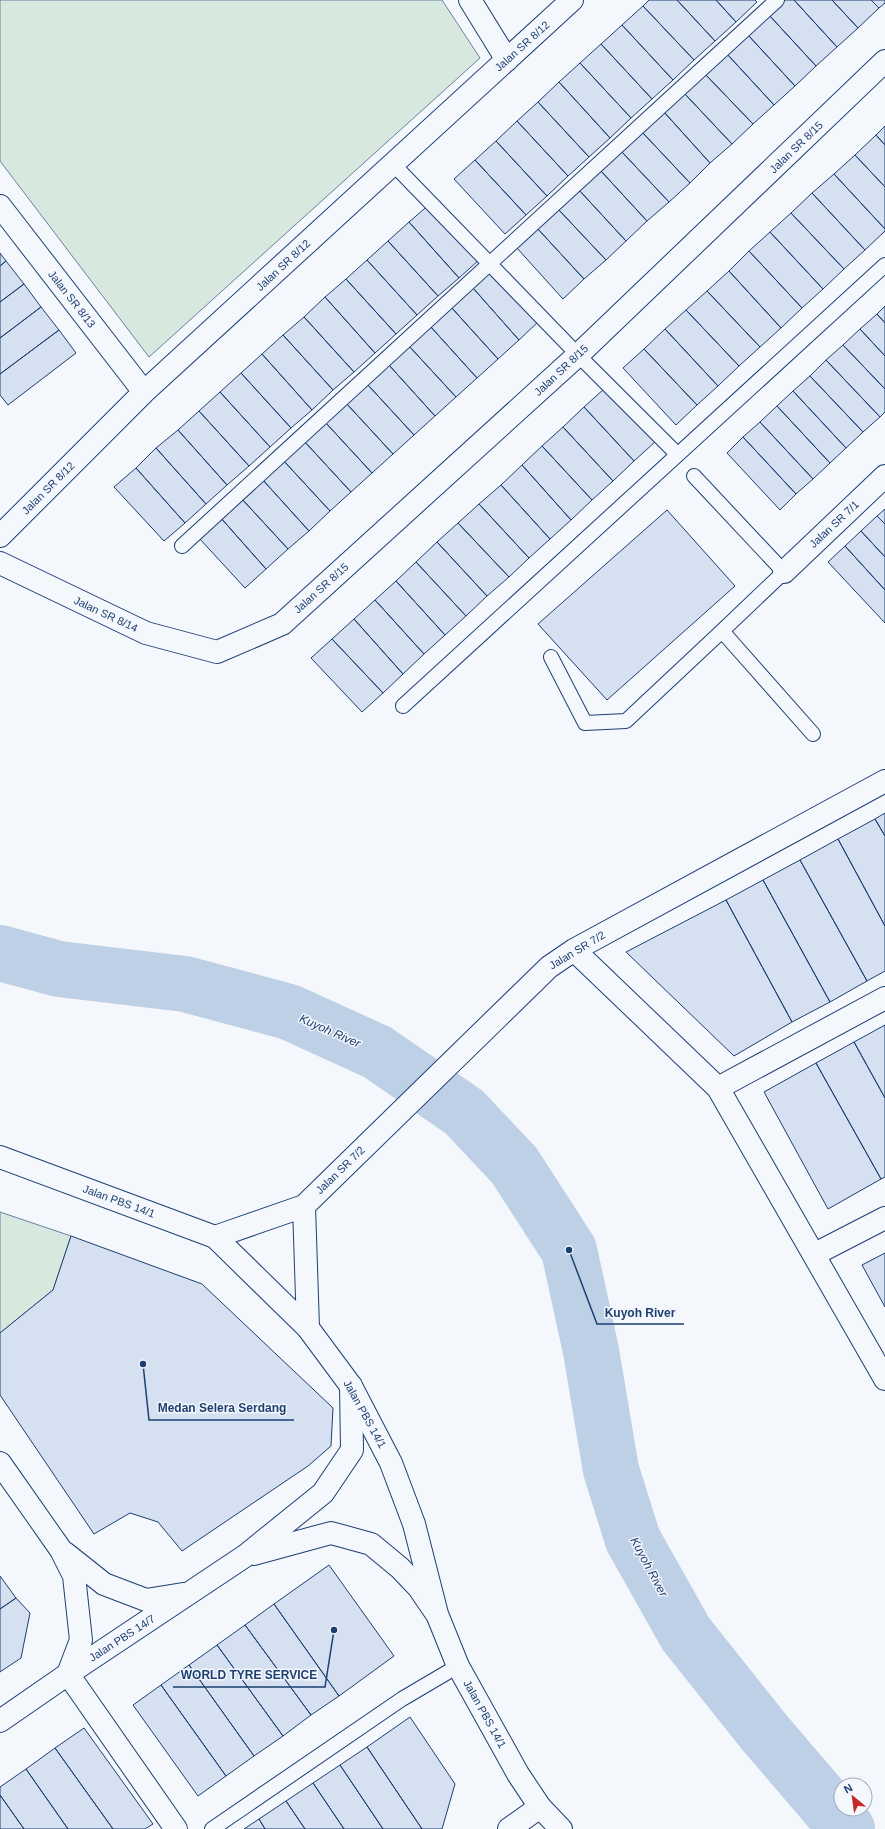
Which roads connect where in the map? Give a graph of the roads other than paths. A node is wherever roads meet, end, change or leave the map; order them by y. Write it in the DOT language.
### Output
graph roads {
  1 [pos="470,0"];
  2 [pos="572,0"];
  3 [pos="777,0"];
  4 [pos="507,60"];
  5 [pos="885,61"];
  6 [pos="393,164"];
  7 [pos="0,206"];
  8 [pos="490,264"];
  9 [pos="885,265"];
  10 [pos="578,355"];
  11 [pos="144,392"];
  12 [pos="677,454"];
  13 [pos="694,476"];
  14 [pos="885,476"];
  15 [pos="0,536"];
  16 [pos="182,546"];
  17 [pos="0,563"];
  18 [pos="784,572"];
  19 [pos="722,631"];
  20 [pos="217,652"];
  21 [pos="550,657"];
  22 [pos="403,706"];
  23 [pos="813,734"];
  24 [pos="885,781"];
  25 [pos="574,950"];
  26 [pos="885,998"];
  27 [pos="718,1088"];
  28 [pos="0,1157"];
  29 [pos="304,1206"];
  30 [pos="885,1218"];
  31 [pos="215,1237"];
  32 [pos="815,1254"];
  33 [pos="308,1328"];
  34 [pos="885,1379"];
  35 [pos="351,1386"];
  36 [pos="0,1463"];
  37 [pos="61,1550"];
  38 [pos="245,1556"];
  39 [pos="189,1593"];
  40 [pos="436,1614"];
  41 [pos="458,1666"];
  42 [pos="68,1674"];
  43 [pos="0,1721"];
  44 [pos="540,1807"];
  45 [pos="176,1829"];
  46 [pos="212,1829"];
  47 [pos="510,1829"];
  48 [pos="561,1829"];
  1 -- 4 [label="street"];
  2 -- 4 [label="street, Jalan SR 8/12"];
  3 -- 8 [label="lane"];
  4 -- 6 [label="street, Jalan SR 8/12"];
  5 -- 10 [label="street, Jalan SR 8/15"];
  6 -- 8 [label="lane"];
  6 -- 11 [label="street, Jalan SR 8/12"];
  7 -- 11 [label="street, Jalan SR 8/13"];
  8 -- 10 [label="lane"];
  8 -- 16 [label="lane"];
  9 -- 12 [label="lane"];
  10 -- 12 [label="lane"];
  10 -- 20 [label="street, Jalan SR 8/15"];
  11 -- 15 [label="street, Jalan SR 8/12"];
  12 -- 22 [label="lane"];
  13 -- 18 [label="lane"];
  14 -- 18 [label="street, Jalan SR 7/1"];
  17 -- 20 [label="street, Jalan SR 8/14"];
  18 -- 19 [label="lane"];
  19 -- 21 [label="lane"];
  19 -- 23 [label="lane"];
  24 -- 25 [label="street, Jalan SR 7/2"];
  25 -- 27 [label="street"];
  25 -- 29 [label="street, Jalan SR 7/2"];
  26 -- 27 [label="street"];
  27 -- 32 [label="street"];
  28 -- 31 [label="street, Jalan PBS 14/1"];
  29 -- 31 [label="street, Jalan SR 7/2"];
  29 -- 33 [label="street"];
  30 -- 32 [label="street"];
  31 -- 33 [label="street, Jalan PBS 14/1"];
  32 -- 34 [label="street"];
  33 -- 35 [label="street, Jalan PBS 14/1"];
  35 -- 38 [label="street, Jalan PBS 14/7"];
  35 -- 40 [label="street, Jalan PBS 14/1"];
  36 -- 37 [label="street"];
  37 -- 39 [label="street"];
  37 -- 42 [label="street"];
  38 -- 39 [label="street, Jalan PBS 14/7"];
  38 -- 40 [label="street, Jalan PBS 14/7"];
  39 -- 42 [label="street, Jalan PBS 14/7"];
  40 -- 41 [label="street, Jalan PBS 14/1"];
  41 -- 44 [label="street, Jalan PBS 14/1"];
  41 -- 46 [label="lane"];
  42 -- 43 [label="street, Jalan PBS 14/7"];
  42 -- 45 [label="street"];
  44 -- 47 [label="street"];
  44 -- 48 [label="street, Jalan PBS 14/1"];
}
